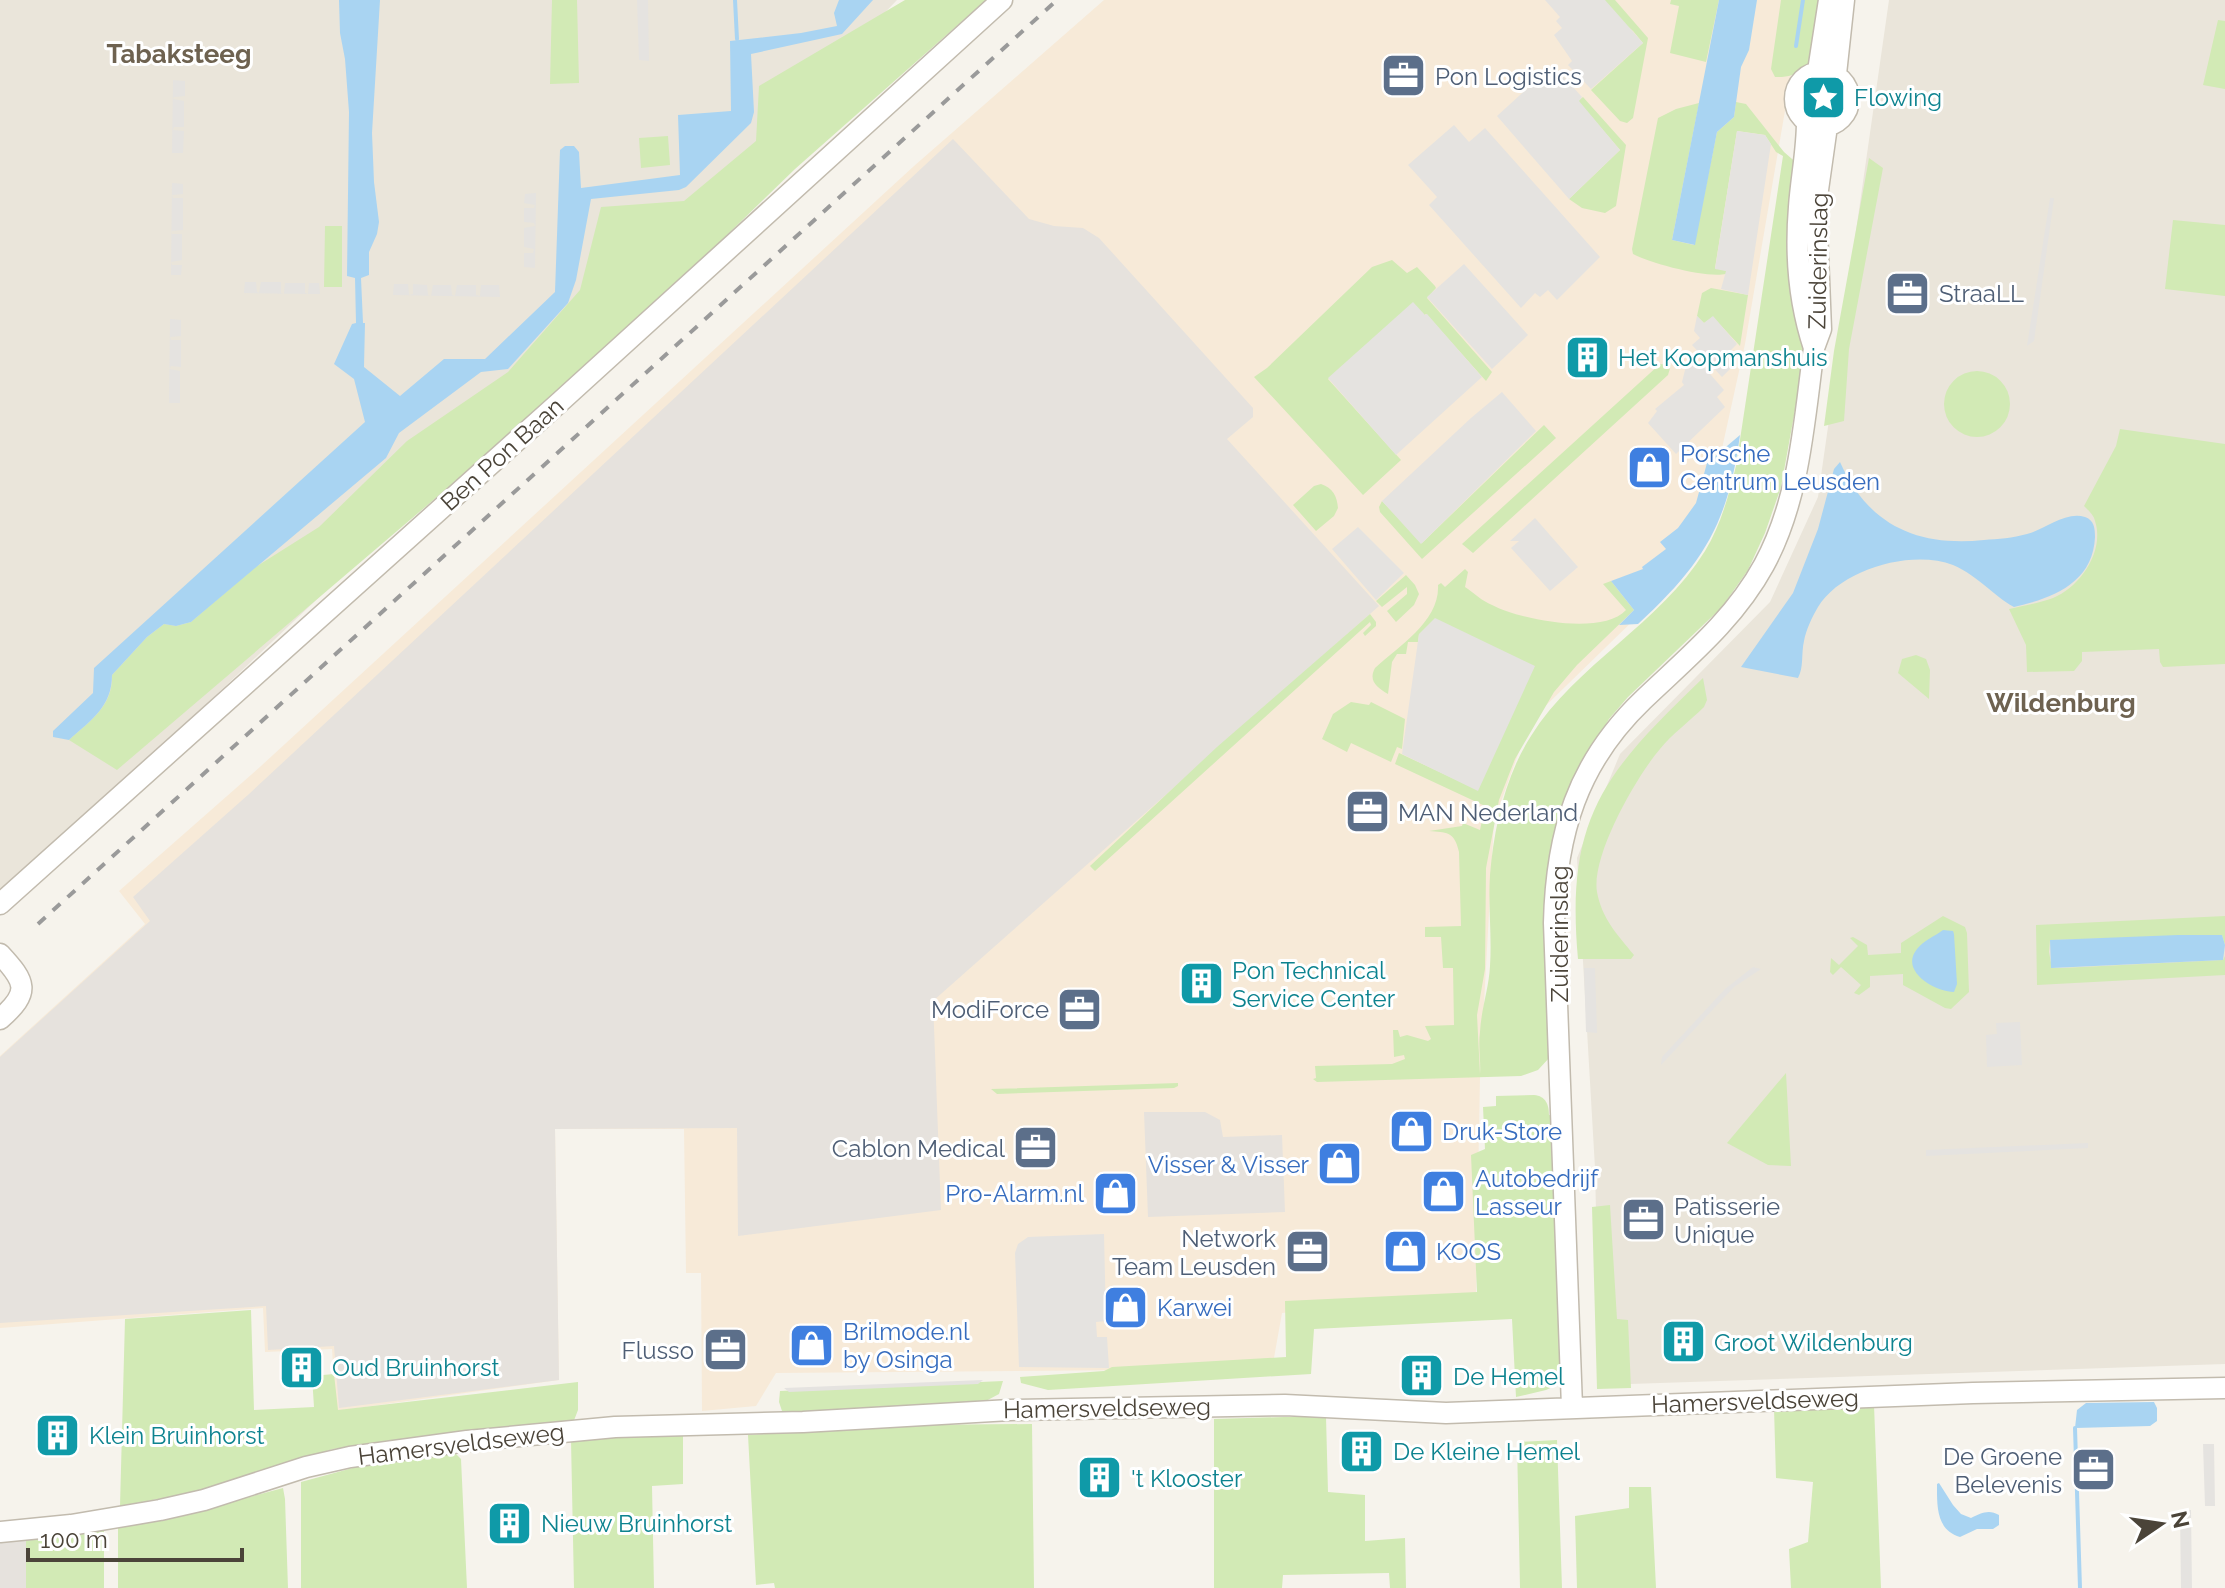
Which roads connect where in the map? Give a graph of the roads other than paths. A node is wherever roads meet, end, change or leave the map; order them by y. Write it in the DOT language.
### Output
graph roads {
  1 [pos="1002,0"];
  2 [pos="1829,0"];
  3 [pos="1844,0"];
  4 [pos="1827,73"];
  5 [pos="1817,124"];
  6 [pos="0,904"];
  7 [pos="0,954"];
  8 [pos="0,1019"];
  9 [pos="2225,1388"];
  10 [pos="1572,1407"];
  11 [pos="0,1532"];
  1 -- 6 [label="street, Ben Pon Baan"];
  2 -- 4 [label="street"];
  3 -- 4 [label="street"];
  4 -- 5 [label="street"];
  4 -- 5 [label="street"];
  5 -- 10 [label="street, Zuiderinslag"];
  7 -- 8 [label="street"];
  9 -- 10 [label="street, Hamersveldseweg"];
  10 -- 11 [label="street, Hamersveldseweg"];
}
